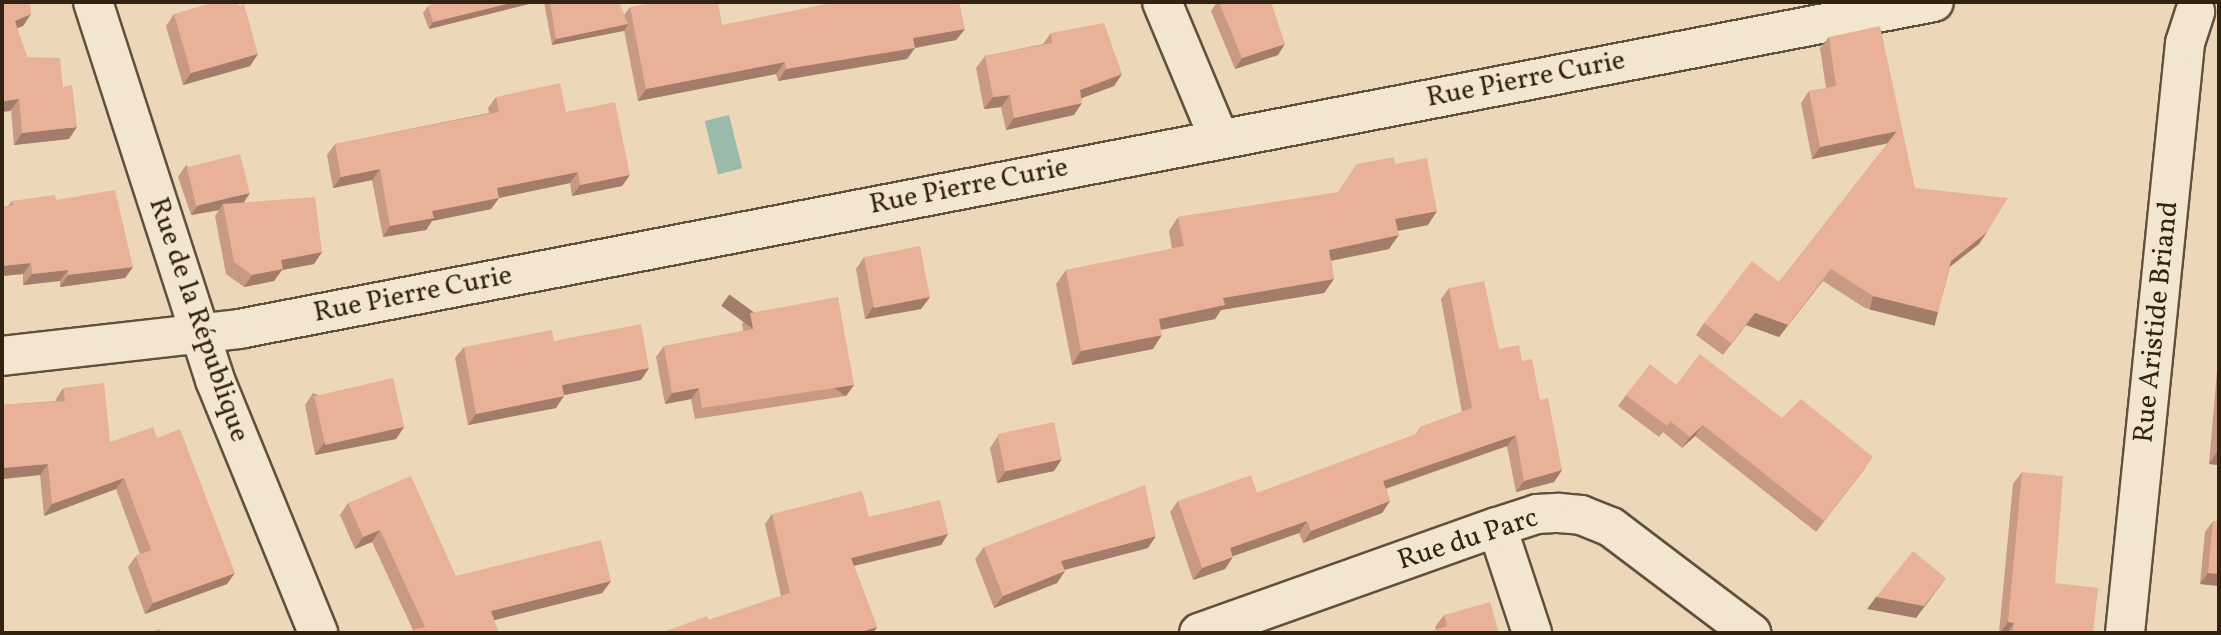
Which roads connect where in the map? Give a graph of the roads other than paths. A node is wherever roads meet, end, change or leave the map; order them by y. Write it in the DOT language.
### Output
graph roads {
  1 [pos="93,2"];
  2 [pos="1162,2"];
  3 [pos="1934,2"];
  4 [pos="2198,9"];
  5 [pos="1219,138"];
  6 [pos="200,334"];
  7 [pos="2,356"];
  8 [pos="1497,527"];
  9 [pos="318,633"];
  10 [pos="1199,633"];
  11 [pos="1532,633"];
  12 [pos="1751,633"];
  13 [pos="2125,633"];
  1 -- 6 [label="street, Rue de la République"];
  2 -- 5 [label="street"];
  3 -- 5 [label="street, Rue Pierre Curie"];
  4 -- 13 [label="street, Rue Aristide Briand"];
  5 -- 6 [label="street, Rue Pierre Curie"];
  6 -- 7 [label="street, Rue Pierre Curie"];
  6 -- 9 [label="street, Rue de la République"];
  8 -- 10 [label="street, Rue du Parc"];
  8 -- 11 [label="street"];
  8 -- 12 [label="street, Rue du Parc"];
}
